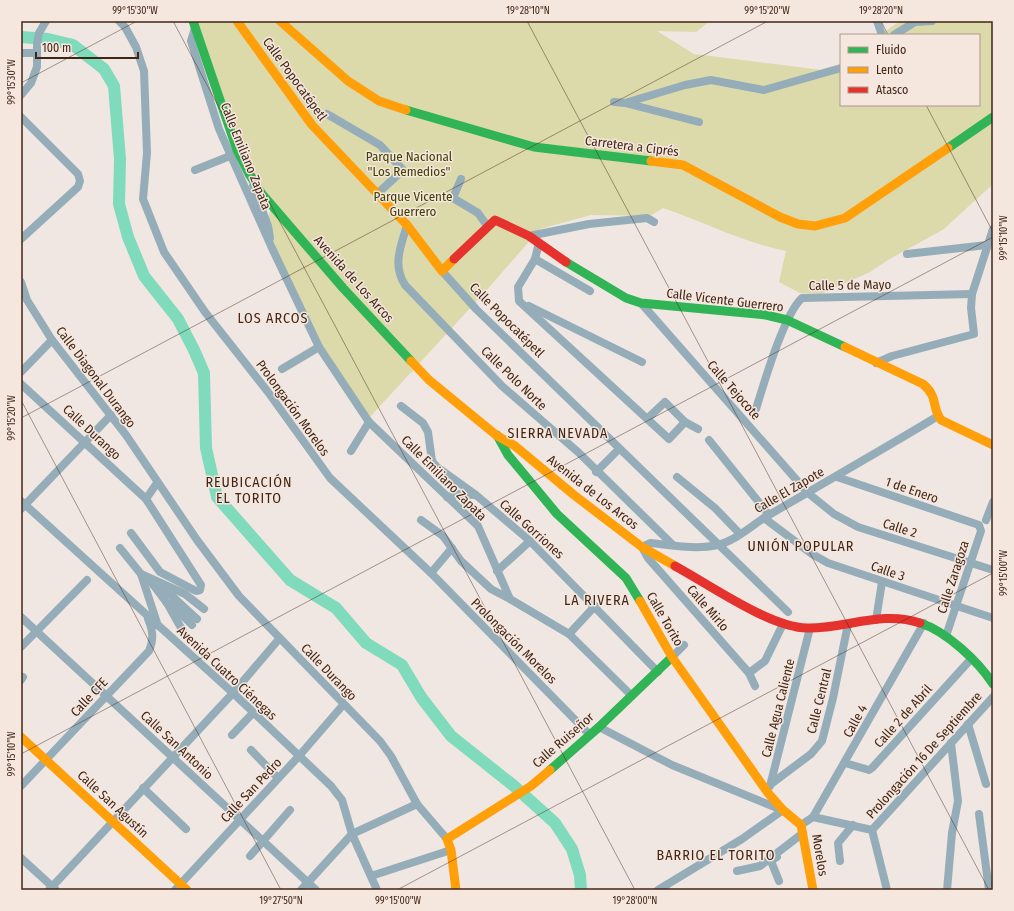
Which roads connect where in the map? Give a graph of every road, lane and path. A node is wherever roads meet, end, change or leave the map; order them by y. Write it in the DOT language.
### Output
graph roads {
  1 [pos="46,21"];
  2 [pos="120,21"];
  3 [pos="237,21"];
  4 [pos="280,21"];
  5 [pos="877,21"];
  6 [pos="915,21"];
  7 [pos="932,21"];
  8 [pos="194,24"];
  9 [pos="882,34"];
  10 [pos="896,34"];
  11 [pos="21,53"];
  12 [pos="38,53"];
  13 [pos="840,68"];
  14 [pos="21,95"];
  15 [pos="614,102"];
  16 [pos="625,103"];
  17 [pos="327,114"];
  18 [pos="21,117"];
  19 [pos="993,117"];
  20 [pos="699,122"];
  21 [pos="230,156"];
  22 [pos="195,170"];
  23 [pos="249,174"];
  24 [pos="461,179"];
  25 [pos="377,194"];
  26 [pos="654,222"];
  27 [pos="406,225"];
  28 [pos="488,227"];
  29 [pos="993,229"];
  30 [pos="528,236"];
  31 [pos="21,239"];
  32 [pos="538,243"];
  33 [pos="987,245"];
  34 [pos="271,246"];
  35 [pos="907,254"];
  36 [pos="535,259"];
  37 [pos="442,271"];
  38 [pos="21,282"];
  39 [pos="590,291"];
  40 [pos="972,294"];
  41 [pos="519,301"];
  42 [pos="641,303"];
  43 [pos="787,320"];
  44 [pos="52,340"];
  45 [pos="319,347"];
  46 [pos="642,362"];
  47 [pos="876,363"];
  48 [pos="282,369"];
  49 [pos="21,372"];
  50 [pos="21,384"];
  51 [pos="401,406"];
  52 [pos="756,409"];
  53 [pos="111,415"];
  54 [pos="938,416"];
  55 [pos="648,418"];
  56 [pos="369,422"];
  57 [pos="685,422"];
  58 [pos="698,429"];
  59 [pos="496,435"];
  60 [pos="709,440"];
  61 [pos="84,442"];
  62 [pos="993,445"];
  63 [pos="618,449"];
  64 [pos="352,451"];
  65 [pos="596,472"];
  66 [pos="677,477"];
  67 [pos="837,477"];
  68 [pos="157,483"];
  69 [pos="808,492"];
  70 [pos="476,495"];
  71 [pos="448,497"];
  72 [pos="146,499"];
  73 [pos="993,502"];
  74 [pos="22,505"];
  75 [pos="766,516"];
  76 [pos="421,520"];
  77 [pos="986,520"];
  78 [pos="979,526"];
  79 [pos="131,533"];
  80 [pos="740,534"];
  81 [pos="530,541"];
  82 [pos="673,545"];
  83 [pos="718,545"];
  84 [pos="642,547"];
  85 [pos="120,548"];
  86 [pos="452,548"];
  87 [pos="970,562"];
  88 [pos="497,570"];
  89 [pos="993,570"];
  90 [pos="431,573"];
  91 [pos="144,575"];
  92 [pos="86,580"];
  93 [pos="156,581"];
  94 [pos="882,582"];
  95 [pos="510,599"];
  96 [pos="167,603"];
  97 [pos="594,606"];
  98 [pos="956,607"];
  99 [pos="204,609"];
  100 [pos="788,612"];
  101 [pos="146,615"];
  102 [pos="21,617"];
  103 [pos="993,618"];
  104 [pos="876,620"];
  105 [pos="924,623"];
  106 [pos="783,624"];
  107 [pos="848,624"];
  108 [pos="158,626"];
  109 [pos="810,628"];
  110 [pos="36,631"];
  111 [pos="184,633"];
  112 [pos="569,634"];
  113 [pos="946,636"];
  114 [pos="279,639"];
  115 [pos="684,645"];
  116 [pos="21,647"];
  117 [pos="672,657"];
  118 [pos="970,659"];
  119 [pos="658,672"];
  120 [pos="749,673"];
  121 [pos="993,684"];
  122 [pos="755,686"];
  123 [pos="233,693"];
  124 [pos="107,695"];
  125 [pos="632,696"];
  126 [pos="993,697"];
  127 [pos="343,705"];
  128 [pos="253,713"];
  129 [pos="968,724"];
  130 [pos="598,727"];
  131 [pos="232,735"];
  132 [pos="590,735"];
  133 [pos="21,736"];
  134 [pos="951,743"];
  135 [pos="251,750"];
  136 [pos="299,756"];
  137 [pos="172,757"];
  138 [pos="47,760"];
  139 [pos="845,763"];
  140 [pos="278,778"];
  141 [pos="771,784"];
  142 [pos="986,784"];
  143 [pos="21,786"];
  144 [pos="143,788"];
  145 [pos="768,793"];
  146 [pos="417,804"];
  147 [pos="290,810"];
  148 [pos="782,810"];
  149 [pos="979,814"];
  150 [pos="813,817"];
  151 [pos="239,820"];
  152 [pos="111,822"];
  153 [pos="852,825"];
  154 [pos="186,829"];
  155 [pos="872,830"];
  156 [pos="803,832"];
  157 [pos="352,834"];
  158 [pos="448,839"];
  159 [pos="262,841"];
  160 [pos="451,850"];
  161 [pos="250,856"];
  162 [pos="21,858"];
  163 [pos="840,861"];
  164 [pos="737,871"];
  165 [pos="371,876"];
  166 [pos="779,881"];
  167 [pos="308,883"];
  168 [pos="181,888"];
  169 [pos="52,889"];
  170 [pos="301,890"];
  171 [pos="316,890"];
  172 [pos="378,890"];
  173 [pos="456,890"];
  174 [pos="658,890"];
  175 [pos="813,890"];
  176 [pos="887,890"];
  177 [pos="948,890"];
  178 [pos="989,890"];
  1 -- 12 [label="street"];
  2 -- 90 [label="street, Prolongación Morelos"];
  3 -- 25 [label="main road, Calle Popocatépetl"];
  4 -- 19 [label="main road, Carretera a Ciprés"];
  5 -- 9 [label="street"];
  6 -- 7 [label="street"];
  6 -- 10 [label="street"];
  8 -- 21 [label="street, Calle Emiliano Zapata"];
  8 -- 23 [label="main road, Avenida de Los Arcos"];
  11 -- 12 [label="street"];
  12 -- 14 [label="street"];
  13 -- 16 [label="street"];
  15 -- 16 [label="street"];
  16 -- 20 [label="street"];
  17 -- 25 [label="street"];
  18 -- 31 [label="street"];
  21 -- 22 [label="street"];
  21 -- 34 [label="street, Calle Emiliano Zapata"];
  23 -- 34 [label="street, Calle Emiliano Zapata"];
  23 -- 59 [label="main road, Avenida de Los Arcos"];
  24 -- 28 [label="street"];
  25 -- 27 [label="main road, Calle Popocatépetl"];
  26 -- 30 [label="street"];
  27 -- 37 [label="main road, Calle Popocatépetl"];
  27 -- 65 [label="street, Calle Polo Norte"];
  28 -- 30 [label="main road, Calle Vicente Guerrero"];
  28 -- 37 [label="main road"];
  29 -- 33 [label="street"];
  30 -- 32 [label="main road, Calle Vicente Guerrero"];
  32 -- 36 [label="street"];
  32 -- 42 [label="main road, Calle Vicente Guerrero"];
  33 -- 35 [label="street"];
  33 -- 40 [label="street"];
  34 -- 45 [label="street, Calle Emiliano Zapata"];
  36 -- 39 [label="street"];
  36 -- 41 [label="street"];
  37 -- 63 [label="street, Calle Popocatépetl"];
  38 -- 44 [label="street, Calle Diagonal Durango"];
  40 -- 43 [label="street, Calle 5 de Mayo"];
  40 -- 47 [label="street"];
  41 -- 46 [label="street"];
  41 -- 55 [label="street"];
  42 -- 43 [label="main road, Calle Vicente Guerrero"];
  42 -- 69 [label="street, Calle Tejocote"];
  43 -- 47 [label="main road, Calle Vicente Guerrero"];
  43 -- 52 [label="street, Calle 5 de Mayo"];
  44 -- 49 [label="street"];
  44 -- 53 [label="street, Calle Diagonal Durango"];
  45 -- 48 [label="street"];
  45 -- 56 [label="street, Calle Emiliano Zapata"];
  47 -- 54 [label="main road, Calle Vicente Guerrero"];
  50 -- 61 [label="street, Calle Durango"];
  51 -- 70 [label="street, Calle Gorriones"];
  53 -- 61 [label="street"];
  53 -- 68 [label="street, Calle Diagonal Durango"];
  54 -- 62 [label="main road"];
  54 -- 67 [label="street, Calle El Zapote"];
  55 -- 57 [label="street"];
  55 -- 57 [label="street"];
  56 -- 64 [label="street"];
  56 -- 71 [label="street, Calle Emiliano Zapata"];
  57 -- 58 [label="street"];
  59 -- 84 [label="main road, Avenida de Los Arcos"];
  59 -- 117 [label="main road, Calle Torito"];
  60 -- 75 [label="street, Calle 3"];
  61 -- 72 [label="street, Calle Durango"];
  61 -- 74 [label="street"];
  63 -- 65 [label="street"];
  63 -- 83 [label="street, Calle Popocatépetl"];
  65 -- 82 [label="street, Calle Polo Norte"];
  66 -- 80 [label="street"];
  67 -- 69 [label="street, Calle El Zapote"];
  67 -- 78 [label="street, 1 de Enero"];
  68 -- 72 [label="street"];
  68 -- 114 [label="street, Calle Durango"];
  69 -- 75 [label="street, Calle El Zapote"];
  69 -- 87 [label="street, Calle 2"];
  70 -- 71 [label="street"];
  70 -- 81 [label="street, Calle Gorriones"];
  71 -- 88 [label="street, Calle Emiliano Zapata"];
  72 -- 79 [label="street, Calle Durango"];
  73 -- 77 [label="street"];
  74 -- 101 [label="street, Avenida Cuatro Ciénegas"];
  75 -- 80 [label="street, Calle El Zapote"];
  75 -- 94 [label="street, Calle 3"];
  76 -- 86 [label="street"];
  78 -- 87 [label="street, Calle Zaragoza"];
  80 -- 83 [label="street, Calle El Zapote"];
  81 -- 88 [label="street"];
  81 -- 97 [label="street, Calle Gorriones"];
  82 -- 83 [label="street, Calle El Zapote"];
  82 -- 84 [label="street, Calle El Zapote"];
  83 -- 100 [label="street, Calle Popocatépetl"];
  84 -- 106 [label="main road, Avenida de Los Arcos"];
  84 -- 120 [label="street, Calle Mirlo"];
  85 -- 91 [label="street"];
  86 -- 90 [label="street"];
  86 -- 95 [label="street"];
  87 -- 89 [label="street, Calle 2"];
  87 -- 98 [label="street, Calle Zaragoza"];
  88 -- 95 [label="street, Calle Emiliano Zapata"];
  90 -- 132 [label="street, Prolongación Morelos"];
  91 -- 93 [label="street"];
  91 -- 96 [label="street"];
  91 -- 108 [label="street"];
  92 -- 110 [label="street"];
  93 -- 96 [label="street"];
  93 -- 99 [label="street"];
  94 -- 98 [label="street, Calle 3"];
  94 -- 104 [label="street"];
  95 -- 112 [label="street"];
  96 -- 111 [label="street"];
  97 -- 112 [label="street"];
  97 -- 119 [label="street, Calle Gorriones"];
  98 -- 103 [label="street, Calle 3"];
  98 -- 113 [label="street, Calle Zaragoza"];
  101 -- 108 [label="street, Avenida Cuatro Ciénegas"];
  101 -- 124 [label="street, Calle CFE"];
  102 -- 110 [label="street, Calle San Antonio"];
  104 -- 105 [label="main road, Avenida de Los Arcos"];
  104 -- 107 [label="main road, Avenida de Los Arcos"];
  105 -- 113 [label="main road, Avenida de Los Arcos"];
  105 -- 139 [label="street, Calle 4"];
  106 -- 109 [label="main road, Avenida de Los Arcos"];
  106 -- 120 [label="street"];
  107 -- 109 [label="main road, Avenida de Los Arcos"];
  107 -- 141 [label="street, Calle Central"];
  108 -- 123 [label="street, Avenida Cuatro Ciénegas"];
  109 -- 141 [label="street, Calle Agua Caliente"];
  110 -- 116 [label="street"];
  110 -- 124 [label="street, Calle San Antonio"];
  112 -- 125 [label="street"];
  113 -- 118 [label="main road, Avenida de Los Arcos"];
  114 -- 123 [label="street"];
  114 -- 127 [label="street, Calle Durango"];
  115 -- 117 [label="street, Calle Ruiseñor"];
  117 -- 119 [label="main road, Calle Ruiseñor"];
  117 -- 145 [label="main road, Calle Torito"];
  118 -- 121 [label="main road, Avenida de Los Arcos"];
  118 -- 139 [label="street, Calle 2 de Abril"];
  119 -- 125 [label="main road, Calle Ruiseñor"];
  120 -- 122 [label="street, Calle Mirlo"];
  123 -- 128 [label="street, Avenida Cuatro Ciénegas"];
  123 -- 137 [label="street"];
  124 -- 137 [label="street, Calle San Antonio"];
  124 -- 138 [label="street, Calle CFE"];
  125 -- 130 [label="main road, Calle Ruiseñor"];
  126 -- 129 [label="street, Prolongación 16 De Septiembre"];
  127 -- 136 [label="street, Calle San Pedro"];
  127 -- 146 [label="street, Calle Durango"];
  128 -- 131 [label="street"];
  128 -- 136 [label="street, Avenida Cuatro Ciénegas"];
  129 -- 134 [label="street, Prolongación 16 De Septiembre"];
  129 -- 142 [label="street"];
  130 -- 132 [label="main road, Calle Ruiseñor"];
  130 -- 148 [label="street"];
  132 -- 158 [label="main road, Calle Ruiseñor"];
  133 -- 138 [label="main road, Calle San Agustín"];
  134 -- 155 [label="street, Prolongación 16 De Septiembre"];
  134 -- 177 [label="street"];
  135 -- 140 [label="street"];
  136 -- 140 [label="street, Calle San Pedro"];
  136 -- 157 [label="street, Avenida Cuatro Ciénegas"];
  137 -- 144 [label="street"];
  137 -- 151 [label="street, Calle San Antonio"];
  138 -- 143 [label="street, Calle CFE"];
  138 -- 152 [label="main road, Calle San Agustín"];
  139 -- 150 [label="street, Calle 4"];
  140 -- 151 [label="street, Calle San Pedro"];
  141 -- 145 [label="street, Calle Agua Caliente"];
  144 -- 152 [label="street"];
  144 -- 154 [label="street"];
  145 -- 148 [label="main road, Calle Torito"];
  146 -- 157 [label="street"];
  146 -- 158 [label="street, Calle Durango"];
  147 -- 159 [label="street"];
  148 -- 156 [label="main road, Calle Torito"];
  148 -- 174 [label="street"];
  149 -- 178 [label="street"];
  150 -- 153 [label="street"];
  150 -- 156 [label="street, Calle 4"];
  151 -- 159 [label="street, Calle San Antonio"];
  151 -- 168 [label="street, Calle San Pedro"];
  152 -- 168 [label="main road, Calle San Agustín"];
  152 -- 169 [label="street"];
  153 -- 155 [label="street"];
  153 -- 163 [label="street"];
  155 -- 176 [label="street"];
  156 -- 164 [label="street"];
  156 -- 166 [label="street"];
  156 -- 175 [label="main road, Morelos"];
  157 -- 165 [label="street, Avenida Cuatro Ciénegas"];
  157 -- 167 [label="street"];
  158 -- 160 [label="main road, Calle Durango"];
  159 -- 161 [label="street"];
  159 -- 167 [label="street, Calle San Antonio"];
  160 -- 165 [label="street"];
  160 -- 173 [label="main road, Calle Durango"];
  162 -- 169 [label="street"];
  165 -- 172 [label="street, Avenida Cuatro Ciénegas"];
  167 -- 170 [label="street"];
  167 -- 171 [label="street, Calle San Antonio"];
}
